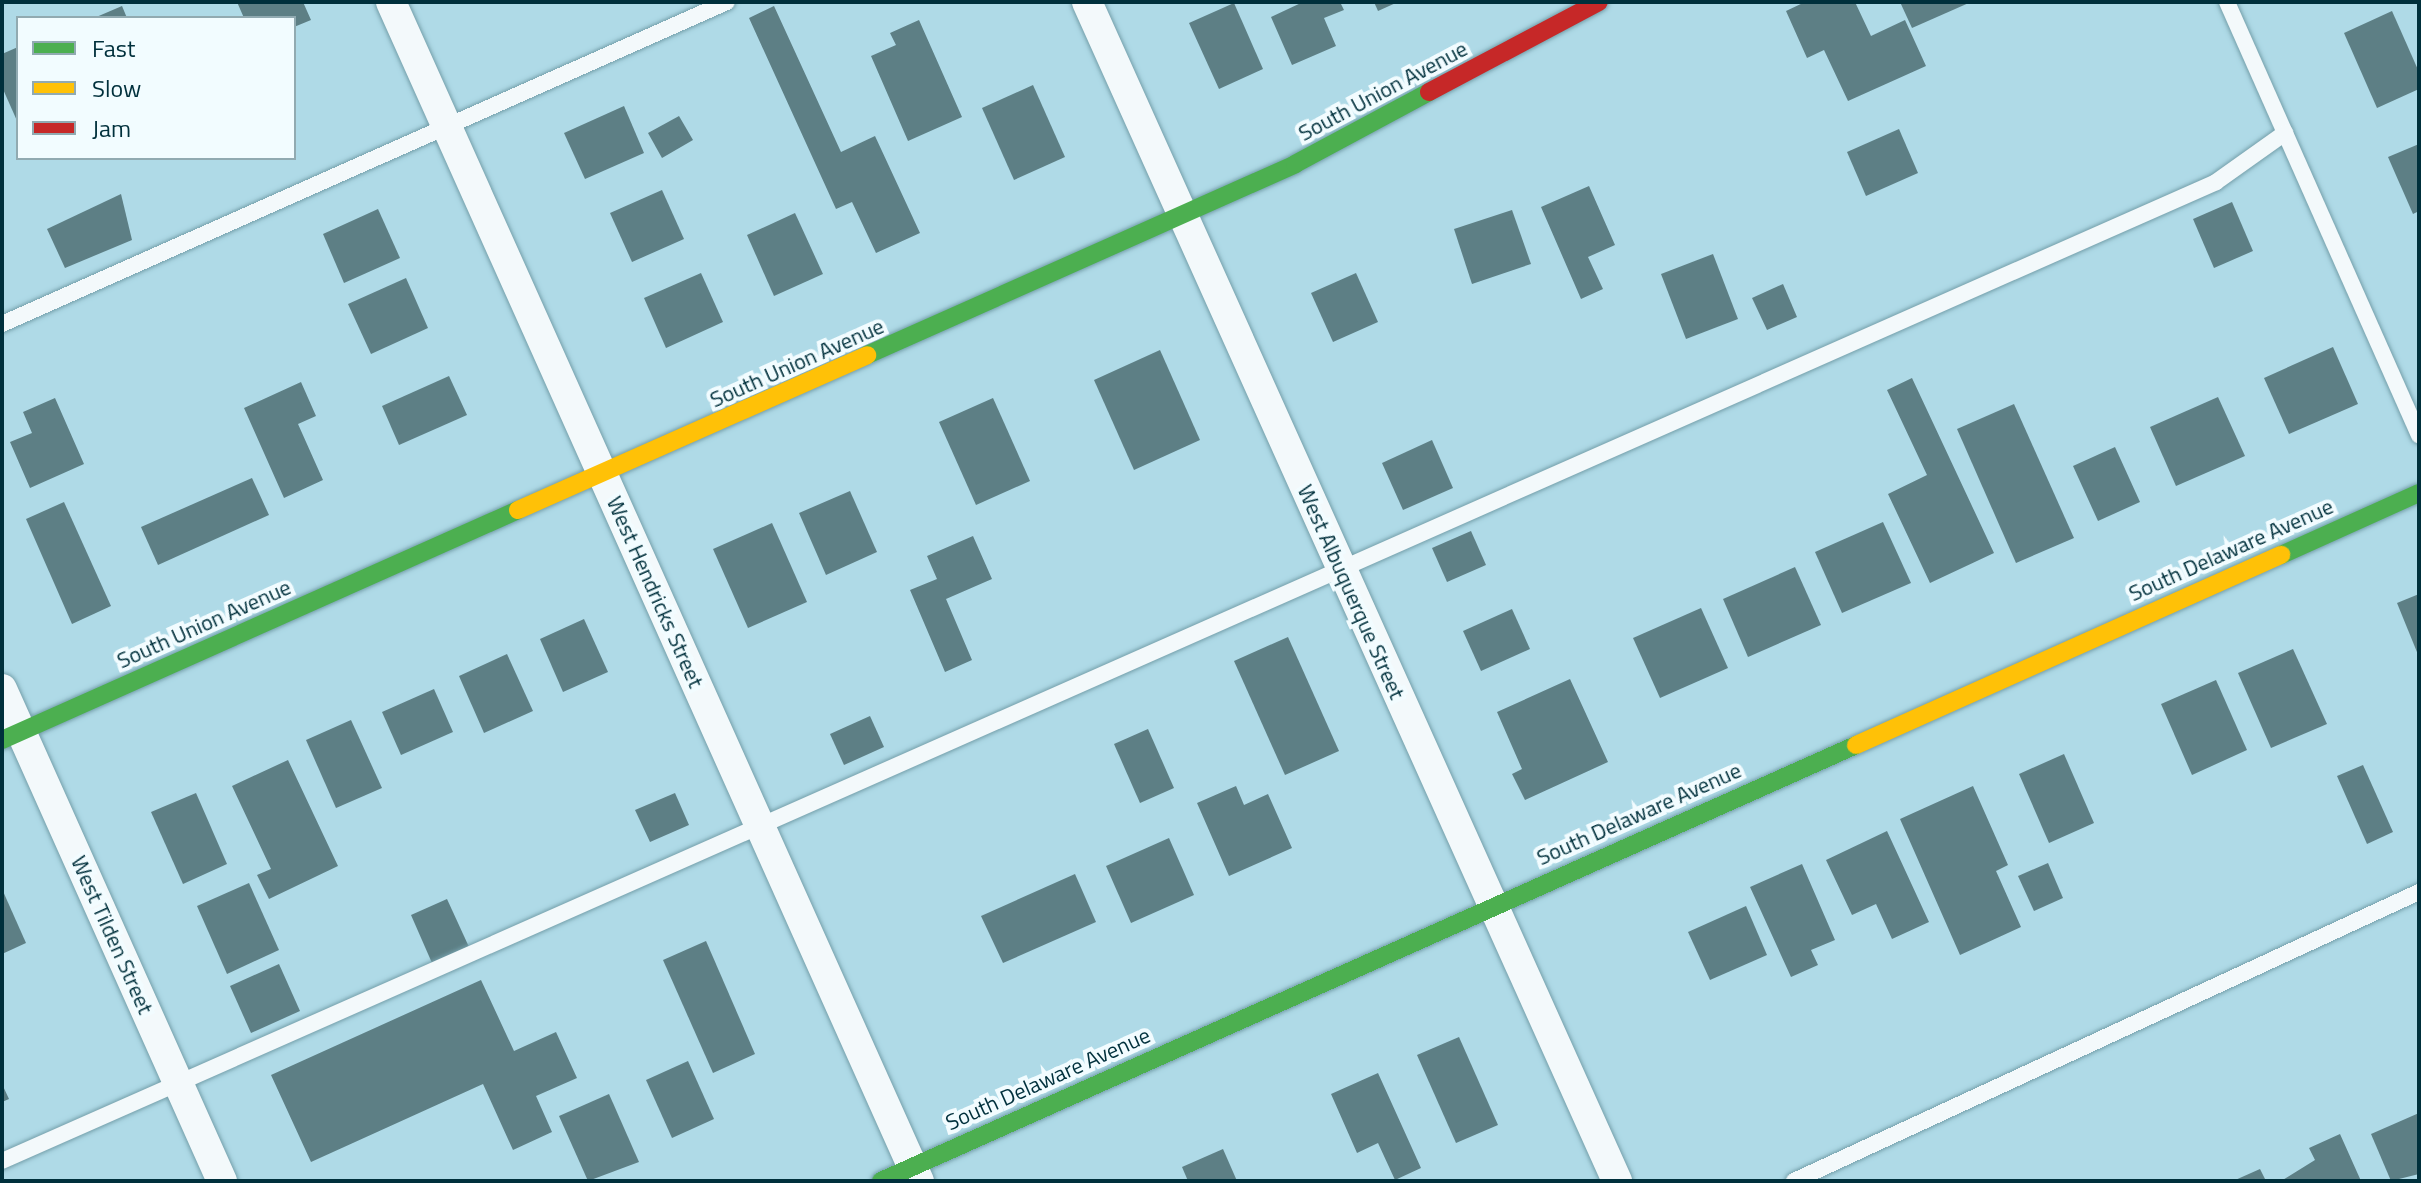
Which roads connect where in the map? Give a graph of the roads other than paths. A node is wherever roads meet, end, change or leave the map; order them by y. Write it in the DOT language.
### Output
graph roads {
  1 [pos="391,2"];
  2 [pos="727,2"];
  3 [pos="1087,2"];
  4 [pos="1599,2"];
  5 [pos="2227,2"];
  6 [pos="447,126"];
  7 [pos="2285,133"];
  8 [pos="1182,216"];
  9 [pos="2,324"];
  10 [pos="2419,435"];
  11 [pos="602,472"];
  12 [pos="2419,493"];
  13 [pos="1342,571"];
  14 [pos="2,689"];
  15 [pos="11,736"];
  16 [pos="760,827"];
  17 [pos="2419,892"];
  18 [pos="1493,905"];
  19 [pos="178,1082"];
  20 [pos="2,1161"];
  21 [pos="916,1174"];
  22 [pos="222,1181"];
  23 [pos="881,1181"];
  24 [pos="1617,1181"];
  25 [pos="1794,1181"];
  1 -- 6 [label="street, West Hendricks Street"];
  2 -- 6 [label="lane"];
  3 -- 8 [label="street, West Albuquerque Street"];
  4 -- 8 [label="main road, South Union Avenue"];
  5 -- 7 [label="lane"];
  6 -- 9 [label="lane"];
  6 -- 11 [label="street, West Hendricks Street"];
  7 -- 10 [label="lane"];
  7 -- 13 [label="lane"];
  8 -- 11 [label="main road, South Union Avenue"];
  8 -- 13 [label="street, West Albuquerque Street"];
  11 -- 15 [label="main road, South Union Avenue"];
  11 -- 16 [label="street, West Hendricks Street"];
  12 -- 18 [label="main road, South Delaware Avenue"];
  13 -- 16 [label="lane"];
  13 -- 18 [label="street, West Albuquerque Street"];
  14 -- 15 [label="street, West Tilden Street"];
  15 -- 19 [label="street, West Tilden Street"];
  16 -- 19 [label="lane"];
  16 -- 21 [label="street, West Hendricks Street"];
  17 -- 25 [label="lane"];
  18 -- 21 [label="main road, South Delaware Avenue"];
  18 -- 24 [label="street, West Albuquerque Street"];
  19 -- 20 [label="lane"];
  19 -- 22 [label="street, West Tilden Street"];
  21 -- 23 [label="main road, South Delaware Avenue"];
}
